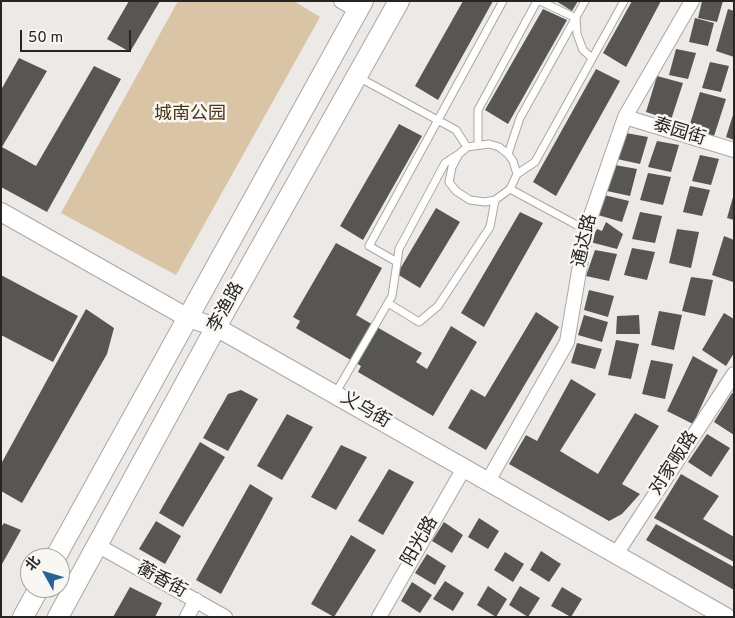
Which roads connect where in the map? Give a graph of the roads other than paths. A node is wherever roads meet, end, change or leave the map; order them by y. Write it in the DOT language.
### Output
graph roads {
  1 [pos="340,1"];
  2 [pos="399,1"];
  3 [pos="503,1"];
  4 [pos="538,1"];
  5 [pos="585,1"];
  6 [pos="624,1"];
  7 [pos="692,1"];
  8 [pos="361,6"];
  9 [pos="576,18"];
  10 [pos="592,58"];
  11 [pos="357,76"];
  12 [pos="625,117"];
  13 [pos="438,120"];
  14 [pos="478,145"];
  15 [pos="468,147"];
  16 [pos="734,150"];
  17 [pos="459,154"];
  18 [pos="508,154"];
  19 [pos="517,174"];
  20 [pos="510,189"];
  21 [pos="495,200"];
  22 [pos="1,212"];
  23 [pos="586,230"];
  24 [pos="397,262"];
  25 [pos="388,303"];
  26 [pos="188,318"];
  27 [pos="216,326"];
  28 [pos="734,374"];
  29 [pos="335,394"];
  30 [pos="464,468"];
  31 [pos="488,481"];
  32 [pos="97,545"];
  33 [pos="61,548"];
  34 [pos="616,554"];
  35 [pos="33,598"];
  36 [pos="196,600"];
  37 [pos="23,617"];
  38 [pos="58,617"];
  39 [pos="187,617"];
  40 [pos="225,617"];
  41 [pos="379,617"];
  42 [pos="726,617"];
  1 -- 8 [label="street"];
  2 -- 11 [label="main road, 李渔路"];
  3 -- 13 [label="lane"];
  4 -- 9 [label="lane"];
  4 -- 14 [label="lane"];
  5 -- 9 [label="lane"];
  6 -- 10 [label="lane"];
  7 -- 12 [label="street, 通达路"];
  8 -- 26 [label="main road, 李渔路"];
  9 -- 10 [label="lane"];
  9 -- 18 [label="lane"];
  10 -- 19 [label="lane"];
  11 -- 13 [label="lane"];
  11 -- 27 [label="main road, 李渔路"];
  12 -- 16 [label="street, 泰园街"];
  12 -- 23 [label="street, 通达路"];
  13 -- 15 [label="lane"];
  13 -- 24 [label="lane"];
  14 -- 15 [label="lane"];
  14 -- 18 [label="lane"];
  15 -- 17 [label="lane"];
  17 -- 21 [label="lane"];
  17 -- 24 [label="lane"];
  18 -- 19 [label="lane"];
  19 -- 20 [label="lane"];
  20 -- 21 [label="lane"];
  20 -- 23 [label="lane"];
  21 -- 25 [label="lane"];
  22 -- 26 [label="street, 义乌街"];
  23 -- 31 [label="street, 通达路"];
  24 -- 25 [label="lane"];
  25 -- 29 [label="lane"];
  26 -- 27 [label="street, 义乌街"];
  26 -- 33 [label="main road, 李渔路"];
  27 -- 29 [label="street, 义乌街"];
  27 -- 32 [label="main road, 李渔路"];
  28 -- 34 [label="street, 对家畈路"];
  29 -- 30 [label="street, 义乌街"];
  30 -- 31 [label="street, 义乌街"];
  30 -- 41 [label="street, 阳光路"];
  31 -- 34 [label="street, 义乌街"];
  32 -- 36 [label="street, 蘅香街"];
  32 -- 38 [label="main road, 李渔路"];
  34 -- 42 [label="street, 义乌街"];
  35 -- 37 [label="main road"];
  36 -- 39 [label="street"];
  36 -- 40 [label="street, 蘅香街"];
}
